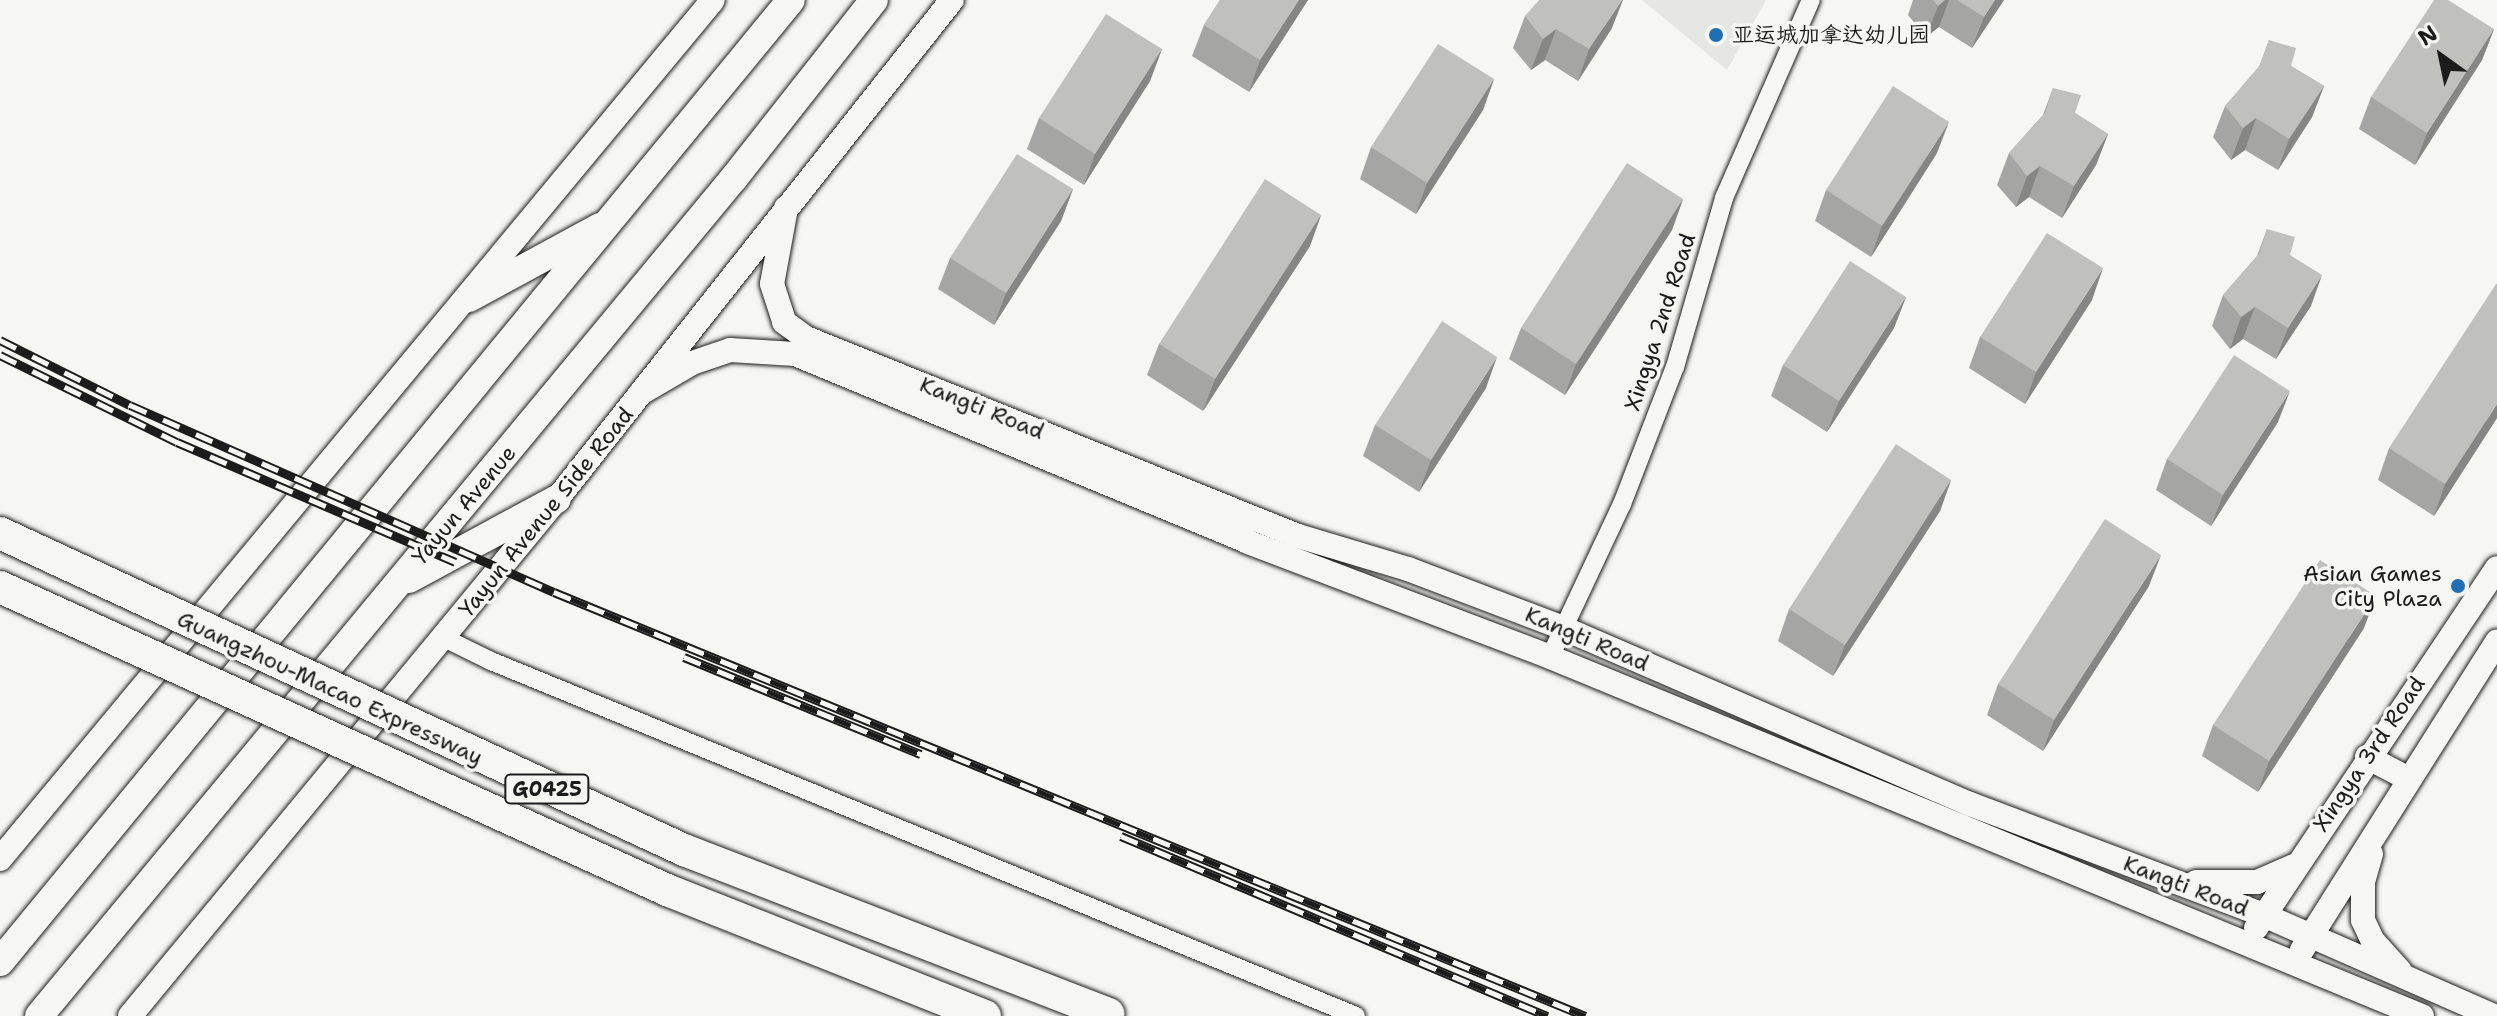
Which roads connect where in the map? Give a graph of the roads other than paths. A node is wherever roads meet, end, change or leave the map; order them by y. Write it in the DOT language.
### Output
graph roads {
  1 [pos="713,0"];
  2 [pos="791,0"];
  3 [pos="874,0"];
  4 [pos="952,0"];
  5 [pos="1811,0"];
  6 [pos="786,208"];
  7 [pos="611,221"];
  8 [pos="469,298"];
  9 [pos="641,393"];
  10 [pos="557,499"];
  11 [pos="0,533"];
  12 [pos="2497,568"];
  13 [pos="0,587"];
  14 [pos="394,587"];
  15 [pos="1563,628"];
  16 [pos="444,638"];
  17 [pos="2497,641"];
  18 [pos="1550,657"];
  19 [pos="2367,757"];
  20 [pos="2409,779"];
  21 [pos="2384,818"];
  22 [pos="0,859"];
  23 [pos="2294,866"];
  24 [pos="2172,880"];
  25 [pos="2266,916"];
  26 [pos="2309,935"];
  27 [pos="2244,942"];
  28 [pos="0,962"];
  29 [pos="2294,963"];
  30 [pos="2409,980"];
  31 [pos="44,1011"];
  32 [pos="1108,1014"];
  33 [pos="130,1016"];
  34 [pos="985,1016"];
  35 [pos="1356,1016"];
  36 [pos="2422,1016"];
  37 [pos="2494,1016"];
  1 -- 8 [label="street"];
  2 -- 7 [label="main road"];
  3 -- 14 [label="main road, Yayun Avenue"];
  4 -- 6 [label="street, Yayun Avenue Side Road"];
  5 -- 15 [label="street, Xingya 2nd Road"];
  6 -- 9 [label="street, Yayun Avenue Side Road"];
  6 -- 15 [label="street, Kangti Road"];
  7 -- 8 [label="main road"];
  7 -- 28 [label="main road"];
  8 -- 22 [label="street"];
  9 -- 10 [label="street, Yayun Avenue Side Road"];
  9 -- 18 [label="street, Kangti Road"];
  10 -- 14 [label="main road"];
  10 -- 16 [label="street, Yayun Avenue Side Road"];
  11 -- 32 [label="highway, Guangzhou-Macao Expressway / G0425, bridge"];
  12 -- 19 [label="street, Xingya 3rd Road"];
  13 -- 34 [label="highway, Guangzhou-Macao Expressway / G0425, bridge"];
  14 -- 31 [label="main road, Yayun Avenue"];
  15 -- 18 [label="street, Xingya 2nd Road"];
  15 -- 24 [label="street, Kangti Road"];
  16 -- 33 [label="street, Yayun Avenue Side Road"];
  16 -- 35 [label="street"];
  17 -- 20 [label="street, Xingya 3rd Road"];
  18 -- 27 [label="street, Kangti Road"];
  19 -- 20 [label="street"];
  19 -- 23 [label="street, Xingya 3rd Road"];
  20 -- 21 [label="street, Xingya 3rd Road"];
  21 -- 26 [label="street, Xingya 3rd Road"];
  21 -- 30 [label="street"];
  23 -- 24 [label="street"];
  23 -- 25 [label="street, Xingya 3rd Road"];
  24 -- 25 [label="street, Kangti Road"];
  25 -- 26 [label="street, Kangti Road"];
  25 -- 27 [label="street, Xingya 3rd Road"];
  26 -- 29 [label="street, Xingya 3rd Road"];
  26 -- 30 [label="street, Kangti Road"];
  27 -- 29 [label="street, Kangti Road"];
  29 -- 36 [label="street, Kangti Road"];
  30 -- 37 [label="street, Kangti Road"];
}
